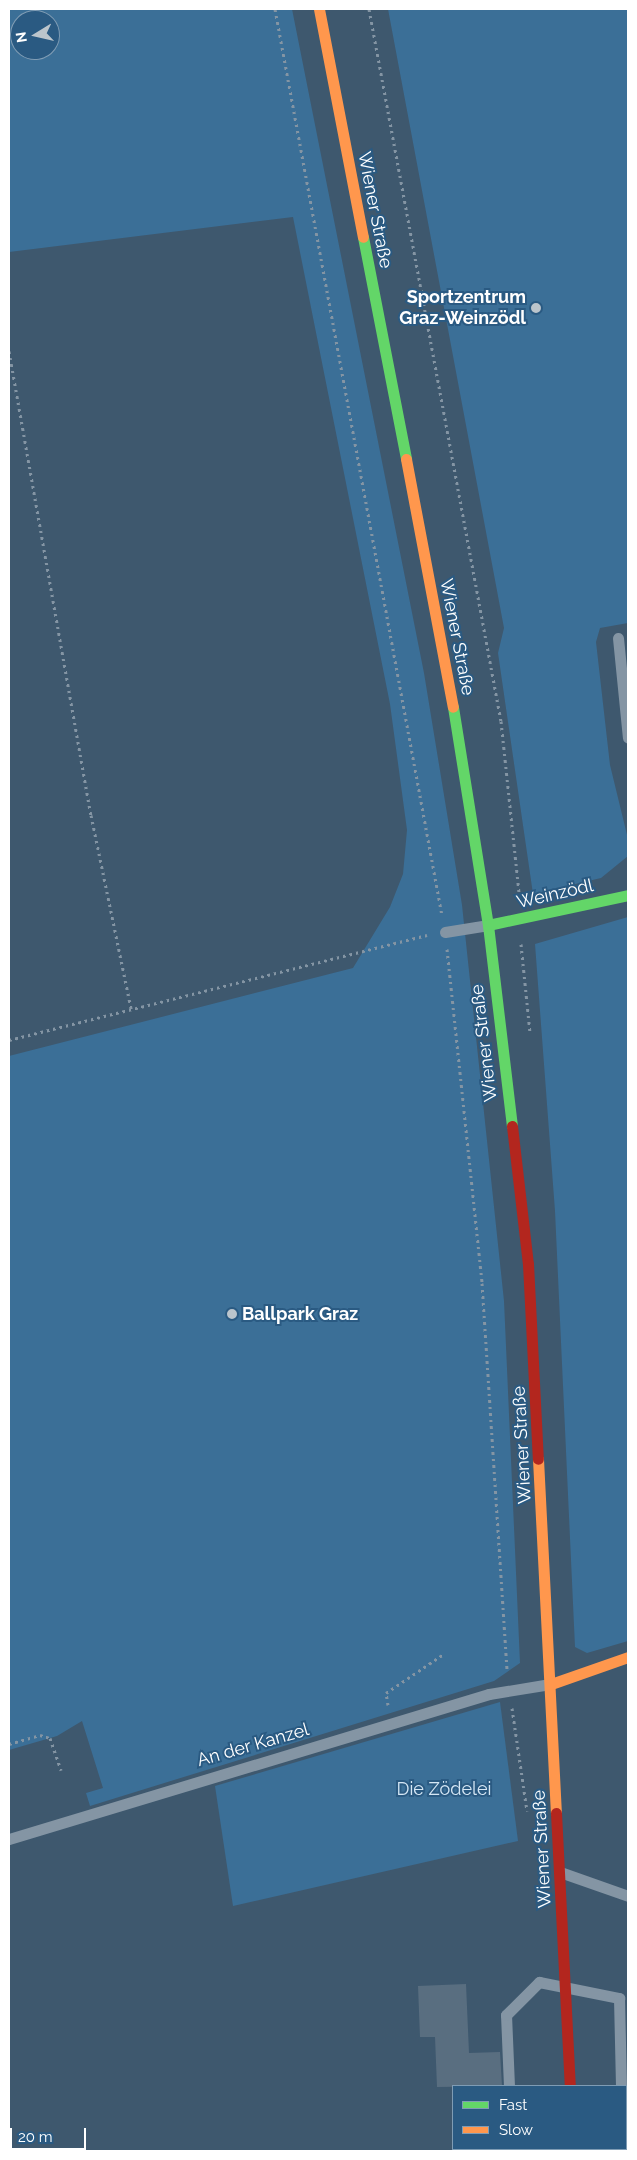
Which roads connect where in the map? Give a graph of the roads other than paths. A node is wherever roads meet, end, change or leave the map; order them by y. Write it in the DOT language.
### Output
graph roads {
  1 [pos="319,9"];
  2 [pos="618,638"];
  3 [pos="628,738"];
  4 [pos="628,896"];
  5 [pos="488,925"];
  6 [pos="445,932"];
  7 [pos="628,1657"];
  8 [pos="551,1684"];
  9 [pos="9,1839"];
  10 [pos="560,1872"];
  11 [pos="628,1896"];
  12 [pos="566,1987"];
  13 [pos="509,2085"];
  14 [pos="570,2085"];
  15 [pos="621,2085"];
  1 -- 5 [label="main road, Wiener Straße"];
  2 -- 3 [label="lane"];
  4 -- 5 [label="main road, Weinzödl"];
  5 -- 6 [label="lane"];
  5 -- 8 [label="main road, Wiener Straße"];
  7 -- 8 [label="main road"];
  8 -- 9 [label="lane, An der Kanzel"];
  8 -- 10 [label="main road, Wiener Straße"];
  10 -- 11 [label="lane"];
  10 -- 12 [label="main road, Wiener Straße"];
  12 -- 13 [label="lane"];
  12 -- 14 [label="main road, Wiener Straße"];
  12 -- 15 [label="lane"];
}
